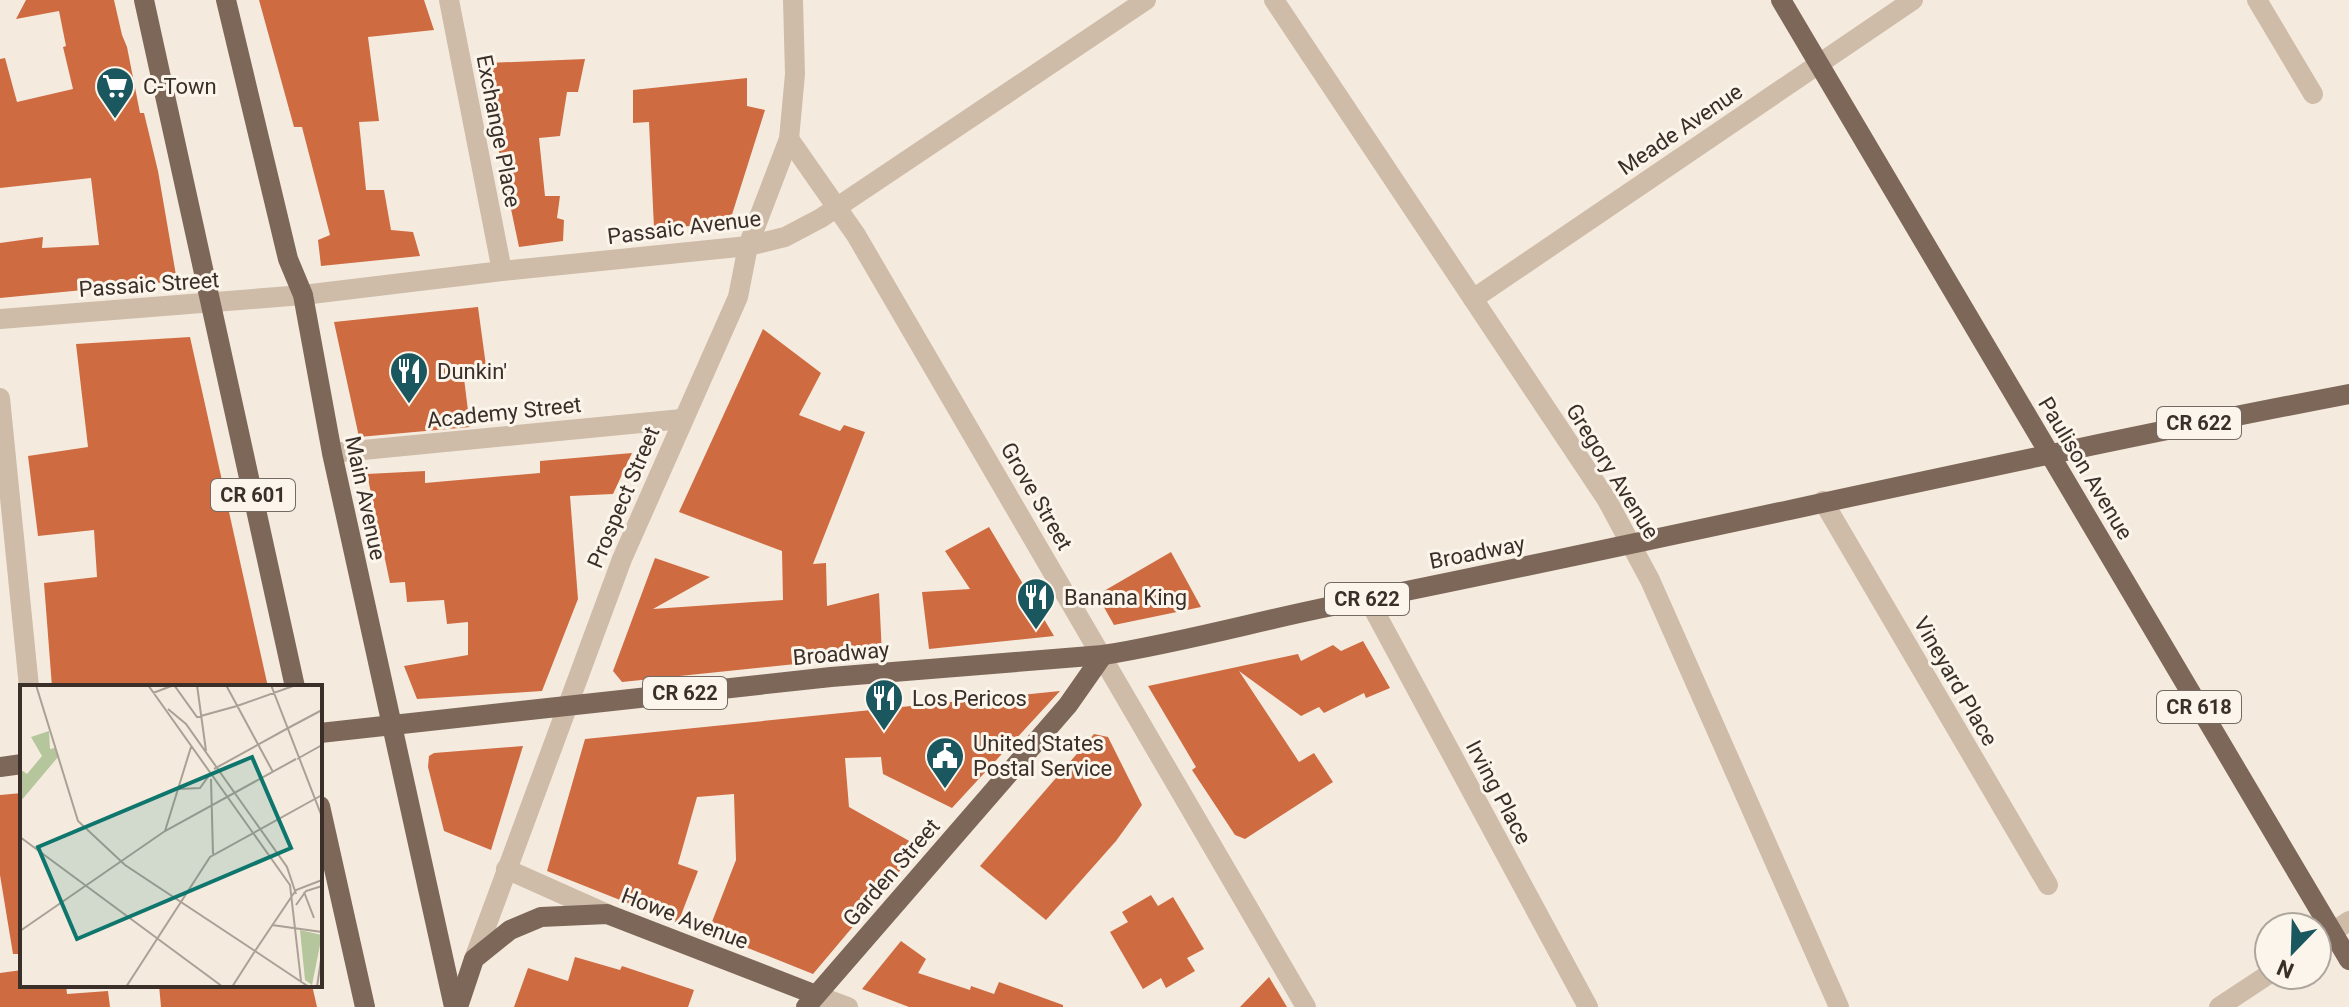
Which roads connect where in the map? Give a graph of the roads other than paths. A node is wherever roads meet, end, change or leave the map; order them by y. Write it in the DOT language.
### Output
graph roads {
  1 [pos="144,0"];
  2 [pos="226,0"];
  3 [pos="449,0"];
  4 [pos="793,0"];
  5 [pos="1146,0"];
  6 [pos="1274,0"];
  7 [pos="1781,0"];
  8 [pos="1913,0"];
  9 [pos="2257,0"];
  10 [pos="1819,64"];
  11 [pos="2313,94"];
  12 [pos="789,139"];
  13 [pos="836,208"];
  14 [pos="748,246"];
  15 [pos="502,271"];
  16 [pos="303,295"];
  17 [pos="1473,299"];
  18 [pos="212,303"];
  19 [pos="0,319"];
  20 [pos="2349,394"];
  21 [pos="0,398"];
  22 [pos="682,419"];
  23 [pos="332,453"];
  24 [pos="2050,454"];
  25 [pos="1823,501"];
  26 [pos="1631,545"];
  27 [pos="1368,599"];
  28 [pos="1103,655"];
  29 [pos="29,685"];
  30 [pos="295,685"];
  31 [pos="567,706"];
  32 [pos="391,726"];
  33 [pos="322,733"];
  34 [pos="20,764"];
  35 [pos="0,767"];
  36 [pos="322,815"];
  37 [pos="506,869"];
  38 [pos="2048,885"];
  39 [pos="2321,911"];
  40 [pos="607,914"];
  41 [pos="2333,932"];
  42 [pos="474,959"];
  43 [pos="2349,960"];
  44 [pos="2253,985"];
  45 [pos="811,1001"];
  46 [pos="365,1007"];
  47 [pos="456,1007"];
  48 [pos="848,1007"];
  49 [pos="1306,1007"];
  50 [pos="1588,1007"];
  51 [pos="1839,1007"];
  52 [pos="2219,1007"];
  1 -- 18 [label="main road, CR 601"];
  2 -- 16 [label="main road, Main Avenue"];
  3 -- 15 [label="street, Exchange Place"];
  4 -- 12 [label="street, Prospect Street"];
  5 -- 13 [label="street, Passaic Avenue"];
  6 -- 17 [label="street, Gregory Avenue"];
  7 -- 10 [label="main road, Paulison Avenue / CR 618"];
  8 -- 10 [label="street, Meade Avenue"];
  9 -- 11 [label="street"];
  10 -- 17 [label="street, Meade Avenue"];
  10 -- 24 [label="main road, Paulison Avenue / CR 618"];
  12 -- 13 [label="street, Grove Street"];
  12 -- 14 [label="street, Prospect Street"];
  13 -- 14 [label="street, Passaic Avenue"];
  13 -- 28 [label="street, Grove Street"];
  14 -- 15 [label="street, Passaic Avenue"];
  14 -- 22 [label="street, Prospect Street"];
  15 -- 16 [label="street, Passaic Avenue"];
  16 -- 18 [label="street, Passaic Street"];
  16 -- 23 [label="main road, Main Avenue"];
  17 -- 26 [label="street, Gregory Avenue"];
  18 -- 19 [label="street, Passaic Street"];
  18 -- 30 [label="main road, CR 601"];
  20 -- 24 [label="main road, Broadway / CR 622"];
  21 -- 29 [label="street"];
  22 -- 23 [label="street, Academy Street"];
  22 -- 31 [label="street, Prospect Street"];
  23 -- 32 [label="main road, Main Avenue"];
  24 -- 25 [label="main road, Broadway / CR 622"];
  24 -- 39 [label="main road, Paulison Avenue / CR 618"];
  25 -- 26 [label="main road, Broadway / CR 622"];
  25 -- 38 [label="street, Vineyard Place"];
  26 -- 27 [label="main road, Broadway / CR 622"];
  26 -- 51 [label="street, Gregory Avenue"];
  27 -- 28 [label="main road, Broadway / CR 622"];
  27 -- 50 [label="street, Irving Place"];
  28 -- 31 [label="main road, Broadway / CR 622"];
  28 -- 45 [label="main road, Garden Street"];
  28 -- 49 [label="street, Grove Street"];
  31 -- 32 [label="main road, Broadway / CR 622"];
  31 -- 37 [label="street, Prospect Street"];
  32 -- 33 [label="main road, Broadway / CR 622"];
  32 -- 47 [label="main road, Main Avenue"];
  34 -- 35 [label="main road"];
  36 -- 46 [label="main road"];
  37 -- 40 [label="street, Howe Avenue"];
  37 -- 42 [label="street, Prospect Street"];
  40 -- 42 [label="main road"];
  40 -- 45 [label="main road, Howe Avenue"];
  41 -- 43 [label="main road, Paulison Avenue / CR 618"];
  42 -- 47 [label="main road, Prospect Street"];
  44 -- 52 [label="street"];
  45 -- 48 [label="street, Howe Avenue"];
}
